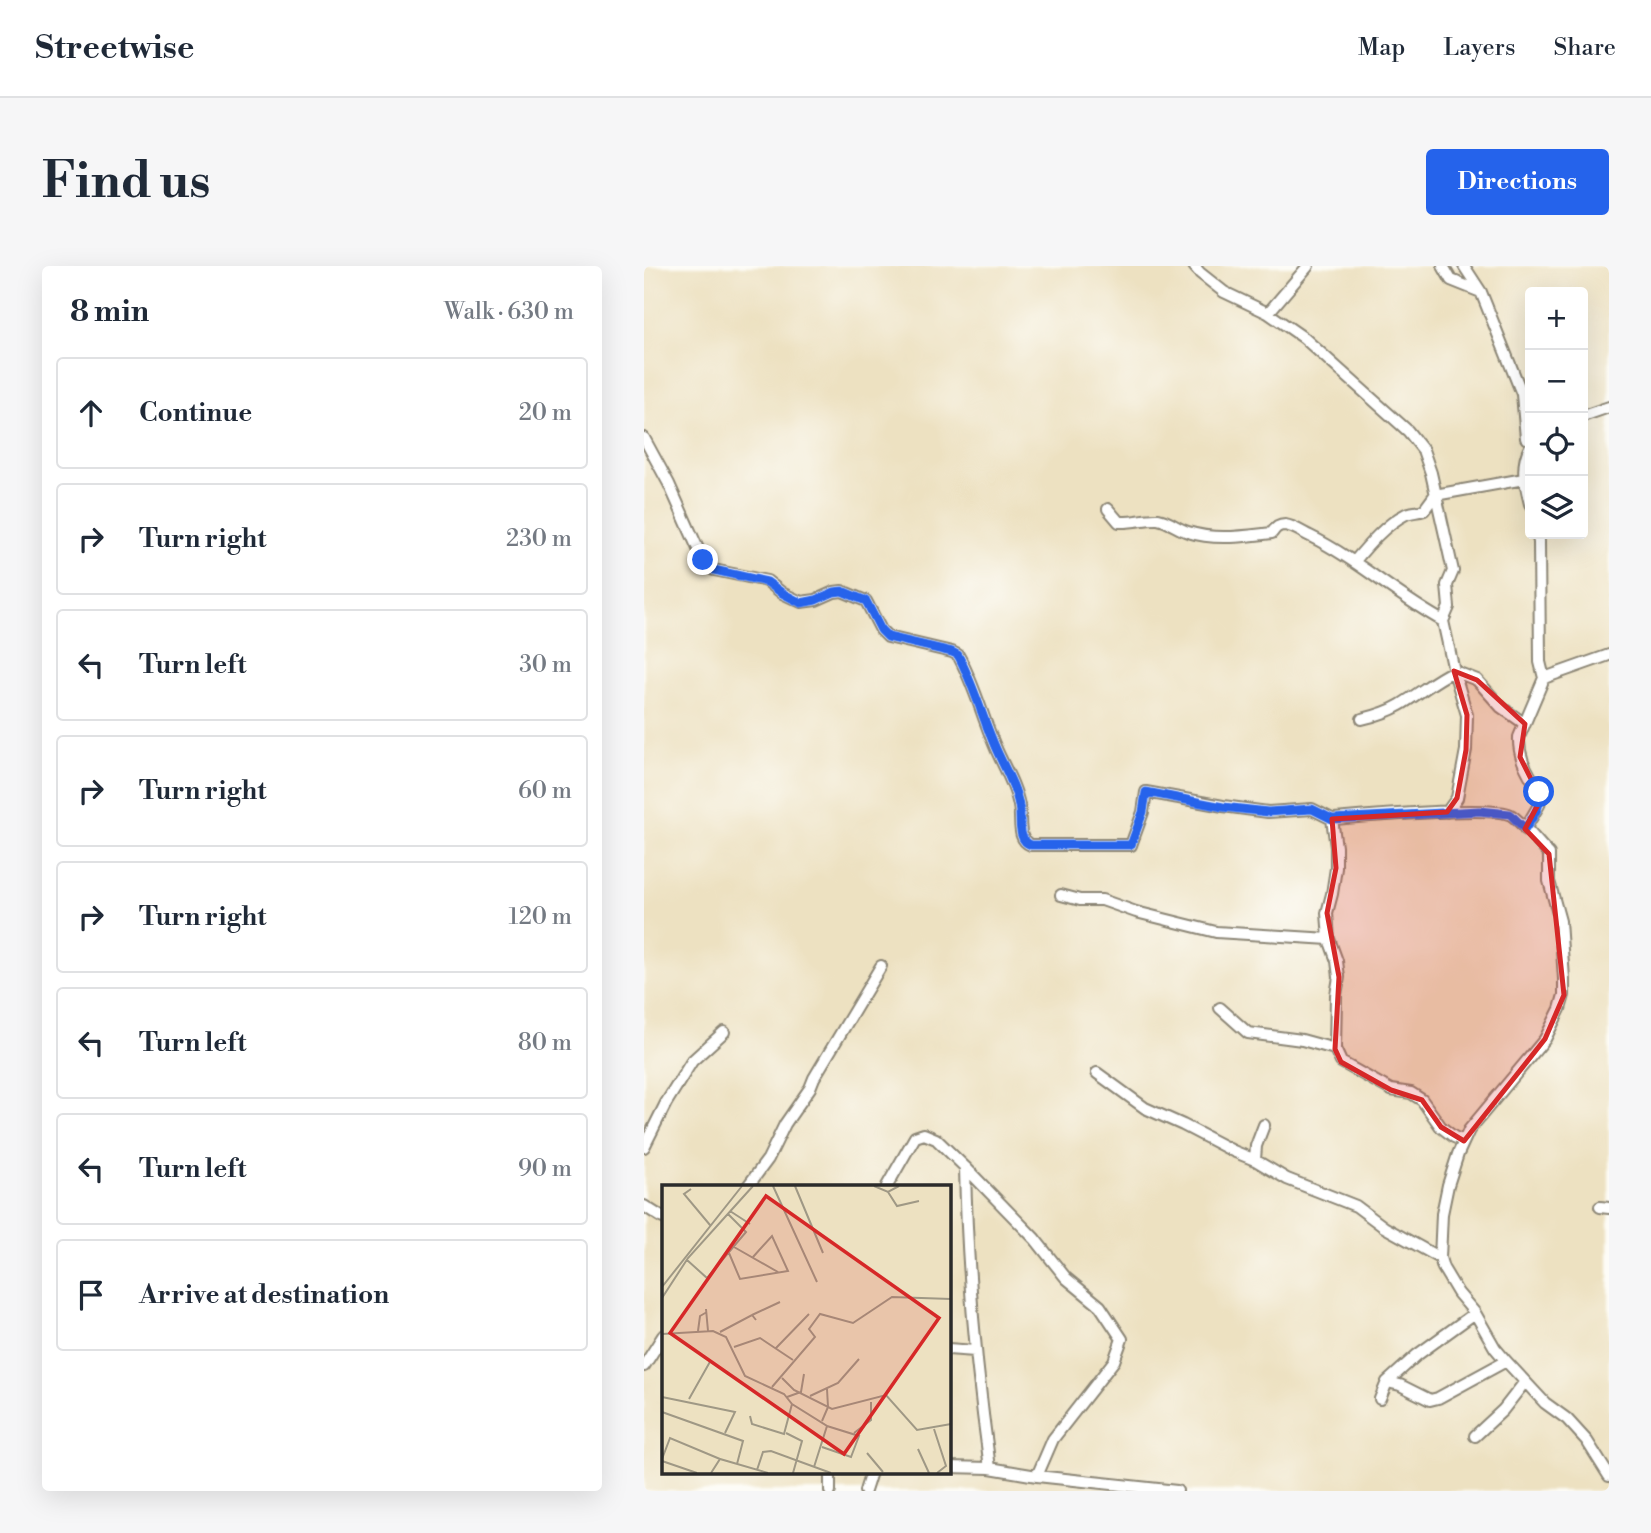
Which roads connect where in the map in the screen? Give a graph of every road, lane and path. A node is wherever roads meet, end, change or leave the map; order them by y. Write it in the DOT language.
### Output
graph roads {
  1 [pos="1194,266"];
  2 [pos="1308,266"];
  3 [pos="1443,266"];
  4 [pos="1464,266"];
  5 [pos="1481,292"];
  6 [pos="1268,313"];
  7 [pos="1609,407"];
  8 [pos="1525,414"];
  9 [pos="1588,414"];
  10 [pos="644,438"];
  11 [pos="1525,459"];
  12 [pos="1524,479"];
  13 [pos="1525,483"];
  14 [pos="1435,495"];
  15 [pos="1108,509"];
  16 [pos="1538,539"];
  17 [pos="1354,562"];
  18 [pos="1443,621"];
  19 [pos="1609,655"];
  20 [pos="1454,671"];
  21 [pos="1544,678"];
  22 [pos="1362,719"];
  23 [pos="1525,723"];
  24 [pos="1447,813"];
  25 [pos="1332,819"];
  26 [pos="1525,829"];
  27 [pos="1061,895"];
  28 [pos="1329,939"];
  29 [pos="881,966"];
  30 [pos="1220,1008"];
  31 [pos="724,1032"];
  32 [pos="1335,1049"];
  33 [pos="1097,1073"];
  34 [pos="1264,1125"];
  35 [pos="1464,1141"];
  36 [pos="644,1147"];
  37 [pos="1255,1160"];
  38 [pos="965,1167"];
  39 [pos="749,1185"];
  40 [pos="888,1185"];
  41 [pos="644,1206"];
  42 [pos="662,1217"];
  43 [pos="1440,1258"];
  44 [pos="1475,1313"];
  45 [pos="662,1338"];
  46 [pos="950,1349"];
  47 [pos="975,1351"];
  48 [pos="1506,1361"];
  49 [pos="644,1366"];
  50 [pos="1387,1382"];
  51 [pos="1527,1384"];
  52 [pos="1380,1399"];
  53 [pos="1475,1436"];
  54 [pos="950,1467"];
  55 [pos="990,1468"];
  56 [pos="870,1474"];
  57 [pos="1037,1476"];
  58 [pos="1609,1476"];
  59 [pos="865,1491"];
  60 [pos="1177,1491"];
  1 -- 6 [label="street"];
  2 -- 6 [label="street"];
  3 -- 5 [label="street"];
  4 -- 5 [label="street"];
  5 -- 8 [label="street"];
  6 -- 14 [label="street"];
  7 -- 9 [label="street"];
  10 -- 25 [label="street"];
  11 -- 12 [label="street"];
  12 -- 13 [label="street"];
  12 -- 14 [label="street"];
  14 -- 17 [label="street"];
  14 -- 18 [label="street"];
  15 -- 17 [label="street"];
  16 -- 21 [label="street"];
  17 -- 18 [label="street"];
  18 -- 20 [label="street"];
  19 -- 21 [label="street"];
  20 -- 22 [label="street"];
  20 -- 23 [label="street"];
  20 -- 24 [label="street"];
  21 -- 23 [label="street"];
  23 -- 26 [label="street"];
  24 -- 25 [label="street"];
  24 -- 26 [label="street"];
  25 -- 28 [label="street"];
  26 -- 35 [label="street"];
  27 -- 28 [label="street"];
  28 -- 32 [label="street"];
  29 -- 39 [label="street"];
  30 -- 32 [label="street"];
  31 -- 36 [label="street"];
  32 -- 35 [label="street"];
  33 -- 37 [label="street"];
  34 -- 37 [label="street"];
  35 -- 43 [label="street"];
  37 -- 43 [label="street"];
  38 -- 40 [label="street"];
  38 -- 47 [label="street"];
  38 -- 57 [label="street"];
  41 -- 42 [label="street"];
  43 -- 44 [label="street"];
  44 -- 48 [label="street"];
  44 -- 50 [label="street"];
  45 -- 49 [label="street"];
  46 -- 47 [label="street"];
  47 -- 55 [label="street"];
  48 -- 50 [label="street"];
  48 -- 51 [label="street"];
  50 -- 52 [label="street"];
  51 -- 53 [label="street"];
  51 -- 58 [label="street"];
  54 -- 55 [label="street"];
  55 -- 57 [label="street"];
  56 -- 59 [label="street"];
  57 -- 60 [label="street"];
}
